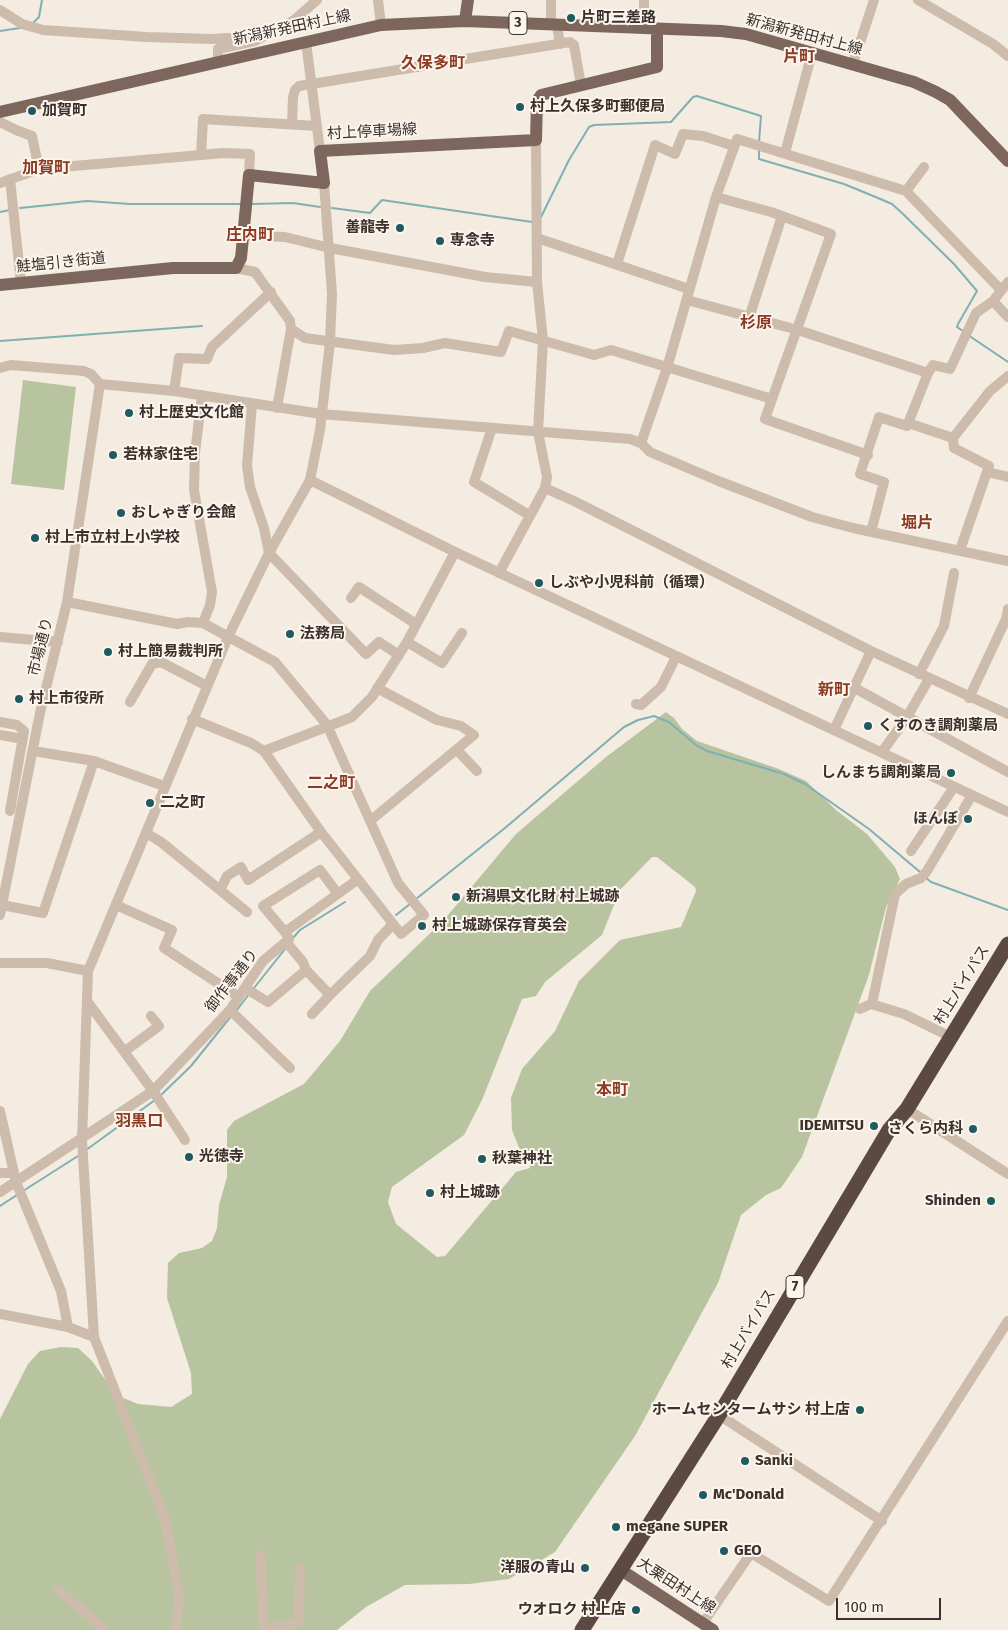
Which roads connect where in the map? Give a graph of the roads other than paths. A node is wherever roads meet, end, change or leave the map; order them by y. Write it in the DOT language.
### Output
graph roads {
  1 [pos="317,0"];
  2 [pos="378,0"];
  3 [pos="468,0"];
  4 [pos="551,0"];
  5 [pos="644,0"];
  6 [pos="874,0"];
  7 [pos="918,0"];
  8 [pos="0,10"];
  9 [pos="465,21"];
  10 [pos="381,25"];
  11 [pos="554,25"];
  12 [pos="644,29"];
  13 [pos="657,29"];
  14 [pos="263,36"];
  15 [pos="306,42"];
  16 [pos="560,44"];
  17 [pos="812,53"];
  18 [pos="1008,56"];
  19 [pos="218,60"];
  20 [pos="852,64"];
  21 [pos="311,85"];
  22 [pos="581,85"];
  23 [pos="0,112"];
  24 [pos="0,122"];
  25 [pos="292,124"];
  26 [pos="316,126"];
  27 [pos="536,140"];
  28 [pos="734,146"];
  29 [pos="320,151"];
  30 [pos="785,153"];
  31 [pos="201,155"];
  32 [pos="1008,161"];
  33 [pos="924,167"];
  34 [pos="40,169"];
  35 [pos="249,175"];
  36 [pos="10,179"];
  37 [pos="0,183"];
  38 [pos="324,184"];
  39 [pos="906,191"];
  40 [pos="716,197"];
  41 [pos="782,216"];
  42 [pos="242,235"];
  43 [pos="537,238"];
  44 [pos="330,248"];
  45 [pos="617,264"];
  46 [pos="236,268"];
  47 [pos="537,282"];
  48 [pos="21,283"];
  49 [pos="0,285"];
  50 [pos="1004,286"];
  51 [pos="689,289"];
  52 [pos="271,292"];
  53 [pos="686,300"];
  54 [pos="992,301"];
  55 [pos="1008,317"];
  56 [pos="749,318"];
  57 [pos="292,329"];
  58 [pos="798,330"];
  59 [pos="543,340"];
  60 [pos="330,342"];
  61 [pos="0,368"];
  62 [pos="667,368"];
  63 [pos="928,373"];
  64 [pos="1008,376"];
  65 [pos="100,384"];
  66 [pos="174,391"];
  67 [pos="202,396"];
  68 [pos="772,399"];
  69 [pos="252,404"];
  70 [pos="277,408"];
  71 [pos="321,414"];
  72 [pos="908,423"];
  73 [pos="492,428"];
  74 [pos="538,432"];
  75 [pos="953,438"];
  76 [pos="641,444"];
  77 [pos="868,454"];
  78 [pos="987,472"];
  79 [pos="1008,477"];
  80 [pos="310,480"];
  81 [pos="545,488"];
  82 [pos="530,516"];
  83 [pos="871,532"];
  84 [pos="960,550"];
  85 [pos="455,552"];
  86 [pos="269,553"];
  87 [pos="1008,561"];
  88 [pos="499,573"];
  89 [pos="954,573"];
  90 [pos="351,598"];
  91 [pos="67,602"];
  92 [pos="1008,609"];
  93 [pos="202,623"];
  94 [pos="416,624"];
  95 [pos="462,633"];
  96 [pos="0,637"];
  97 [pos="228,637"];
  98 [pos="58,642"];
  99 [pos="407,642"];
  100 [pos="871,651"];
  101 [pos="399,655"];
  102 [pos="676,657"];
  103 [pos="919,674"];
  104 [pos="929,679"];
  105 [pos="207,686"];
  106 [pos="854,687"];
  107 [pos="377,688"];
  108 [pos="969,698"];
  109 [pos="130,702"];
  110 [pos="636,704"];
  111 [pos="1008,714"];
  112 [pos="907,717"];
  113 [pos="192,719"];
  114 [pos="0,722"];
  115 [pos="327,725"];
  116 [pos="834,730"];
  117 [pos="0,735"];
  118 [pos="23,740"];
  119 [pos="457,750"];
  120 [pos="33,751"];
  121 [pos="264,751"];
  122 [pos="882,752"];
  123 [pos="94,761"];
  124 [pos="477,771"];
  125 [pos="1008,772"];
  126 [pos="164,786"];
  127 [pos="954,787"];
  128 [pos="972,795"];
  129 [pos="5,810"];
  130 [pos="21,812"];
  131 [pos="1008,812"];
  132 [pos="370,821"];
  133 [pos="321,832"];
  134 [pos="146,833"];
  135 [pos="911,851"];
  136 [pos="4,879"];
  137 [pos="357,880"];
  138 [pos="220,890"];
  139 [pos="338,894"];
  140 [pos="116,905"];
  141 [pos="1,910"];
  142 [pos="247,912"];
  143 [pos="392,925"];
  144 [pos="286,937"];
  145 [pos="1008,944"];
  146 [pos="0,963"];
  147 [pos="306,970"];
  148 [pos="88,971"];
  149 [pos="245,988"];
  150 [pos="330,995"];
  151 [pos="239,997"];
  152 [pos="87,1000"];
  153 [pos="871,1004"];
  154 [pos="860,1009"];
  155 [pos="230,1010"];
  156 [pos="312,1014"];
  157 [pos="151,1016"];
  158 [pos="951,1037"];
  159 [pos="124,1051"];
  160 [pos="290,1068"];
  161 [pos="153,1091"];
  162 [pos="907,1109"];
  163 [pos="0,1111"];
  164 [pos="82,1140"];
  165 [pos="185,1140"];
  166 [pos="0,1173"];
  167 [pos="1008,1174"];
  168 [pos="15,1177"];
  169 [pos="0,1192"];
  170 [pos="0,1314"];
  171 [pos="1008,1321"];
  172 [pos="68,1327"];
  173 [pos="94,1336"];
  174 [pos="718,1415"];
  175 [pos="882,1521"];
  176 [pos="260,1555"];
  177 [pos="300,1568"];
  178 [pos="621,1570"];
  179 [pos="58,1590"];
  180 [pos="177,1626"];
  181 [pos="708,1627"];
  182 [pos="103,1630"];
  183 [pos="186,1630"];
  184 [pos="264,1630"];
  185 [pos="582,1630"];
  1 -- 14 [label="street"];
  2 -- 10 [label="street"];
  3 -- 9 [label="main road"];
  4 -- 11 [label="street"];
  5 -- 12 [label="street"];
  6 -- 20 [label="street"];
  7 -- 18 [label="street"];
  8 -- 14 [label="street"];
  9 -- 10 [label="main road, 新潟新発田村上線 / 3"];
  9 -- 11 [label="main road, 新潟新発田村上線 / 3"];
  10 -- 15 [label="main road, 新潟新発田村上線 / 3"];
  11 -- 12 [label="main road, 新潟新発田村上線 / 3"];
  11 -- 16 [label="street"];
  12 -- 13 [label="main road, 新潟新発田村上線 / 3"];
  13 -- 17 [label="main road, 新潟新発田村上線 / 3"];
  13 -- 22 [label="main road"];
  14 -- 19 [label="street"];
  15 -- 19 [label="main road, 新潟新発田村上線 / 3"];
  15 -- 21 [label="street"];
  16 -- 21 [label="street"];
  16 -- 22 [label="street"];
  17 -- 20 [label="main road, 新潟新発田村上線 / 3"];
  17 -- 30 [label="street"];
  19 -- 23 [label="main road, 新潟新発田村上線 / 3"];
  20 -- 32 [label="main road, 新潟新発田村上線 / 3"];
  21 -- 25 [label="street"];
  21 -- 26 [label="street"];
  22 -- 27 [label="main road"];
  24 -- 34 [label="street"];
  25 -- 26 [label="street"];
  25 -- 31 [label="street"];
  26 -- 29 [label="street"];
  27 -- 29 [label="main road, 村上停車場線"];
  27 -- 43 [label="street"];
  28 -- 30 [label="street"];
  28 -- 40 [label="street"];
  28 -- 45 [label="street"];
  29 -- 38 [label="main road, 村上停車場線"];
  30 -- 39 [label="street"];
  31 -- 34 [label="street"];
  31 -- 35 [label="street"];
  33 -- 39 [label="street"];
  34 -- 36 [label="street"];
  35 -- 38 [label="main road"];
  35 -- 42 [label="main road"];
  36 -- 37 [label="street"];
  36 -- 48 [label="street"];
  38 -- 44 [label="street"];
  39 -- 50 [label="street"];
  40 -- 41 [label="street"];
  40 -- 51 [label="street"];
  41 -- 56 [label="street"];
  41 -- 58 [label="street"];
  42 -- 44 [label="street"];
  42 -- 46 [label="main road"];
  43 -- 45 [label="street"];
  43 -- 47 [label="street"];
  44 -- 47 [label="street"];
  44 -- 60 [label="street"];
  45 -- 51 [label="street"];
  46 -- 48 [label="main road, 鮭塩引き街道"];
  46 -- 52 [label="street"];
  47 -- 59 [label="street"];
  48 -- 49 [label="main road, 鮭塩引き街道"];
  50 -- 54 [label="street"];
  51 -- 53 [label="street"];
  52 -- 57 [label="street"];
  52 -- 66 [label="street"];
  53 -- 56 [label="street"];
  53 -- 62 [label="street"];
  54 -- 55 [label="street"];
  54 -- 63 [label="street"];
  56 -- 58 [label="street"];
  57 -- 60 [label="street"];
  57 -- 70 [label="street"];
  58 -- 63 [label="street"];
  58 -- 68 [label="street"];
  59 -- 60 [label="street"];
  59 -- 62 [label="street"];
  59 -- 74 [label="street"];
  60 -- 71 [label="street"];
  61 -- 65 [label="street"];
  62 -- 68 [label="street"];
  62 -- 76 [label="street"];
  63 -- 72 [label="street"];
  64 -- 75 [label="street"];
  65 -- 66 [label="street"];
  65 -- 91 [label="street, 市場通り"];
  66 -- 67 [label="street"];
  67 -- 69 [label="street"];
  67 -- 93 [label="street"];
  68 -- 77 [label="street"];
  69 -- 70 [label="street"];
  69 -- 86 [label="street"];
  70 -- 71 [label="street"];
  71 -- 73 [label="street"];
  71 -- 80 [label="street"];
  72 -- 75 [label="street"];
  72 -- 77 [label="street"];
  73 -- 74 [label="street"];
  73 -- 82 [label="street"];
  74 -- 76 [label="street"];
  74 -- 81 [label="street"];
  75 -- 78 [label="street"];
  76 -- 83 [label="street"];
  77 -- 83 [label="street"];
  78 -- 79 [label="street"];
  78 -- 84 [label="street"];
  80 -- 85 [label="street"];
  80 -- 86 [label="street"];
  81 -- 82 [label="street"];
  81 -- 100 [label="street"];
  82 -- 88 [label="street"];
  83 -- 84 [label="street"];
  84 -- 87 [label="street"];
  85 -- 88 [label="street"];
  85 -- 94 [label="street"];
  86 -- 97 [label="street"];
  86 -- 101 [label="street"];
  88 -- 102 [label="street"];
  89 -- 103 [label="street"];
  90 -- 94 [label="street"];
  91 -- 93 [label="street"];
  91 -- 98 [label="street, 市場通り"];
  92 -- 108 [label="street"];
  93 -- 97 [label="street"];
  94 -- 99 [label="street"];
  95 -- 99 [label="street"];
  96 -- 98 [label="street"];
  97 -- 105 [label="street"];
  97 -- 115 [label="street"];
  98 -- 120 [label="street, 市場通り"];
  99 -- 101 [label="street"];
  100 -- 103 [label="street"];
  100 -- 106 [label="street"];
  101 -- 107 [label="street"];
  102 -- 110 [label="street"];
  102 -- 116 [label="street"];
  103 -- 104 [label="street"];
  104 -- 108 [label="street"];
  104 -- 112 [label="street"];
  105 -- 109 [label="street"];
  105 -- 113 [label="street"];
  106 -- 112 [label="street"];
  106 -- 116 [label="street"];
  107 -- 115 [label="street"];
  107 -- 119 [label="street"];
  108 -- 111 [label="street"];
  112 -- 122 [label="street"];
  112 -- 125 [label="street"];
  113 -- 121 [label="street"];
  113 -- 126 [label="street"];
  114 -- 118 [label="street"];
  115 -- 121 [label="street"];
  115 -- 132 [label="street"];
  116 -- 122 [label="street"];
  117 -- 118 [label="street"];
  118 -- 129 [label="street"];
  119 -- 124 [label="street"];
  119 -- 132 [label="street"];
  120 -- 123 [label="street"];
  120 -- 130 [label="street, 市場通り"];
  121 -- 133 [label="street"];
  122 -- 127 [label="street"];
  123 -- 126 [label="street"];
  123 -- 141 [label="street"];
  126 -- 134 [label="street"];
  127 -- 128 [label="street"];
  127 -- 135 [label="street"];
  128 -- 131 [label="street"];
  128 -- 153 [label="street"];
  129 -- 130 [label="street"];
  130 -- 136 [label="street, 市場通り"];
  132 -- 143 [label="street"];
  133 -- 137 [label="street"];
  133 -- 138 [label="street"];
  134 -- 138 [label="street"];
  134 -- 140 [label="street"];
  136 -- 141 [label="street, 市場通り"];
  137 -- 139 [label="street, 御作事通り"];
  137 -- 143 [label="street"];
  138 -- 142 [label="street"];
  139 -- 144 [label="street, 御作事通り"];
  139 -- 144 [label="street"];
  140 -- 148 [label="street"];
  140 -- 151 [label="street"];
  143 -- 150 [label="street"];
  144 -- 147 [label="street"];
  144 -- 149 [label="street, 御作事通り"];
  145 -- 158 [label="highway, 村上バイパス / 7"];
  146 -- 148 [label="street"];
  147 -- 149 [label="street"];
  147 -- 150 [label="street"];
  148 -- 152 [label="street"];
  149 -- 151 [label="street, 御作事通り"];
  150 -- 156 [label="street"];
  151 -- 155 [label="street, 御作事通り"];
  152 -- 159 [label="street"];
  152 -- 164 [label="street"];
  153 -- 154 [label="street"];
  153 -- 158 [label="street"];
  155 -- 160 [label="street"];
  155 -- 161 [label="street, 御作事通り"];
  157 -- 159 [label="street"];
  158 -- 162 [label="highway, 村上バイパス / 7"];
  159 -- 161 [label="street"];
  161 -- 164 [label="street, 御作事通り"];
  161 -- 165 [label="street"];
  162 -- 167 [label="street"];
  162 -- 174 [label="highway, 村上バイパス / 7"];
  163 -- 168 [label="street"];
  164 -- 168 [label="street, 御作事通り"];
  164 -- 173 [label="street"];
  166 -- 168 [label="street"];
  168 -- 169 [label="street, 御作事通り"];
  168 -- 172 [label="street"];
  170 -- 172 [label="street"];
  171 -- 175 [label="street"];
  172 -- 173 [label="street"];
  173 -- 180 [label="street"];
  174 -- 175 [label="street"];
  174 -- 178 [label="highway, 村上バイパス / 7"];
  175 -- 181 [label="street"];
  176 -- 184 [label="street"];
  177 -- 184 [label="street"];
  178 -- 181 [label="main road, 大栗田村上線"];
  178 -- 185 [label="highway, 村上バイパス / 7"];
  179 -- 182 [label="street"];
  180 -- 183 [label="street"];
}
